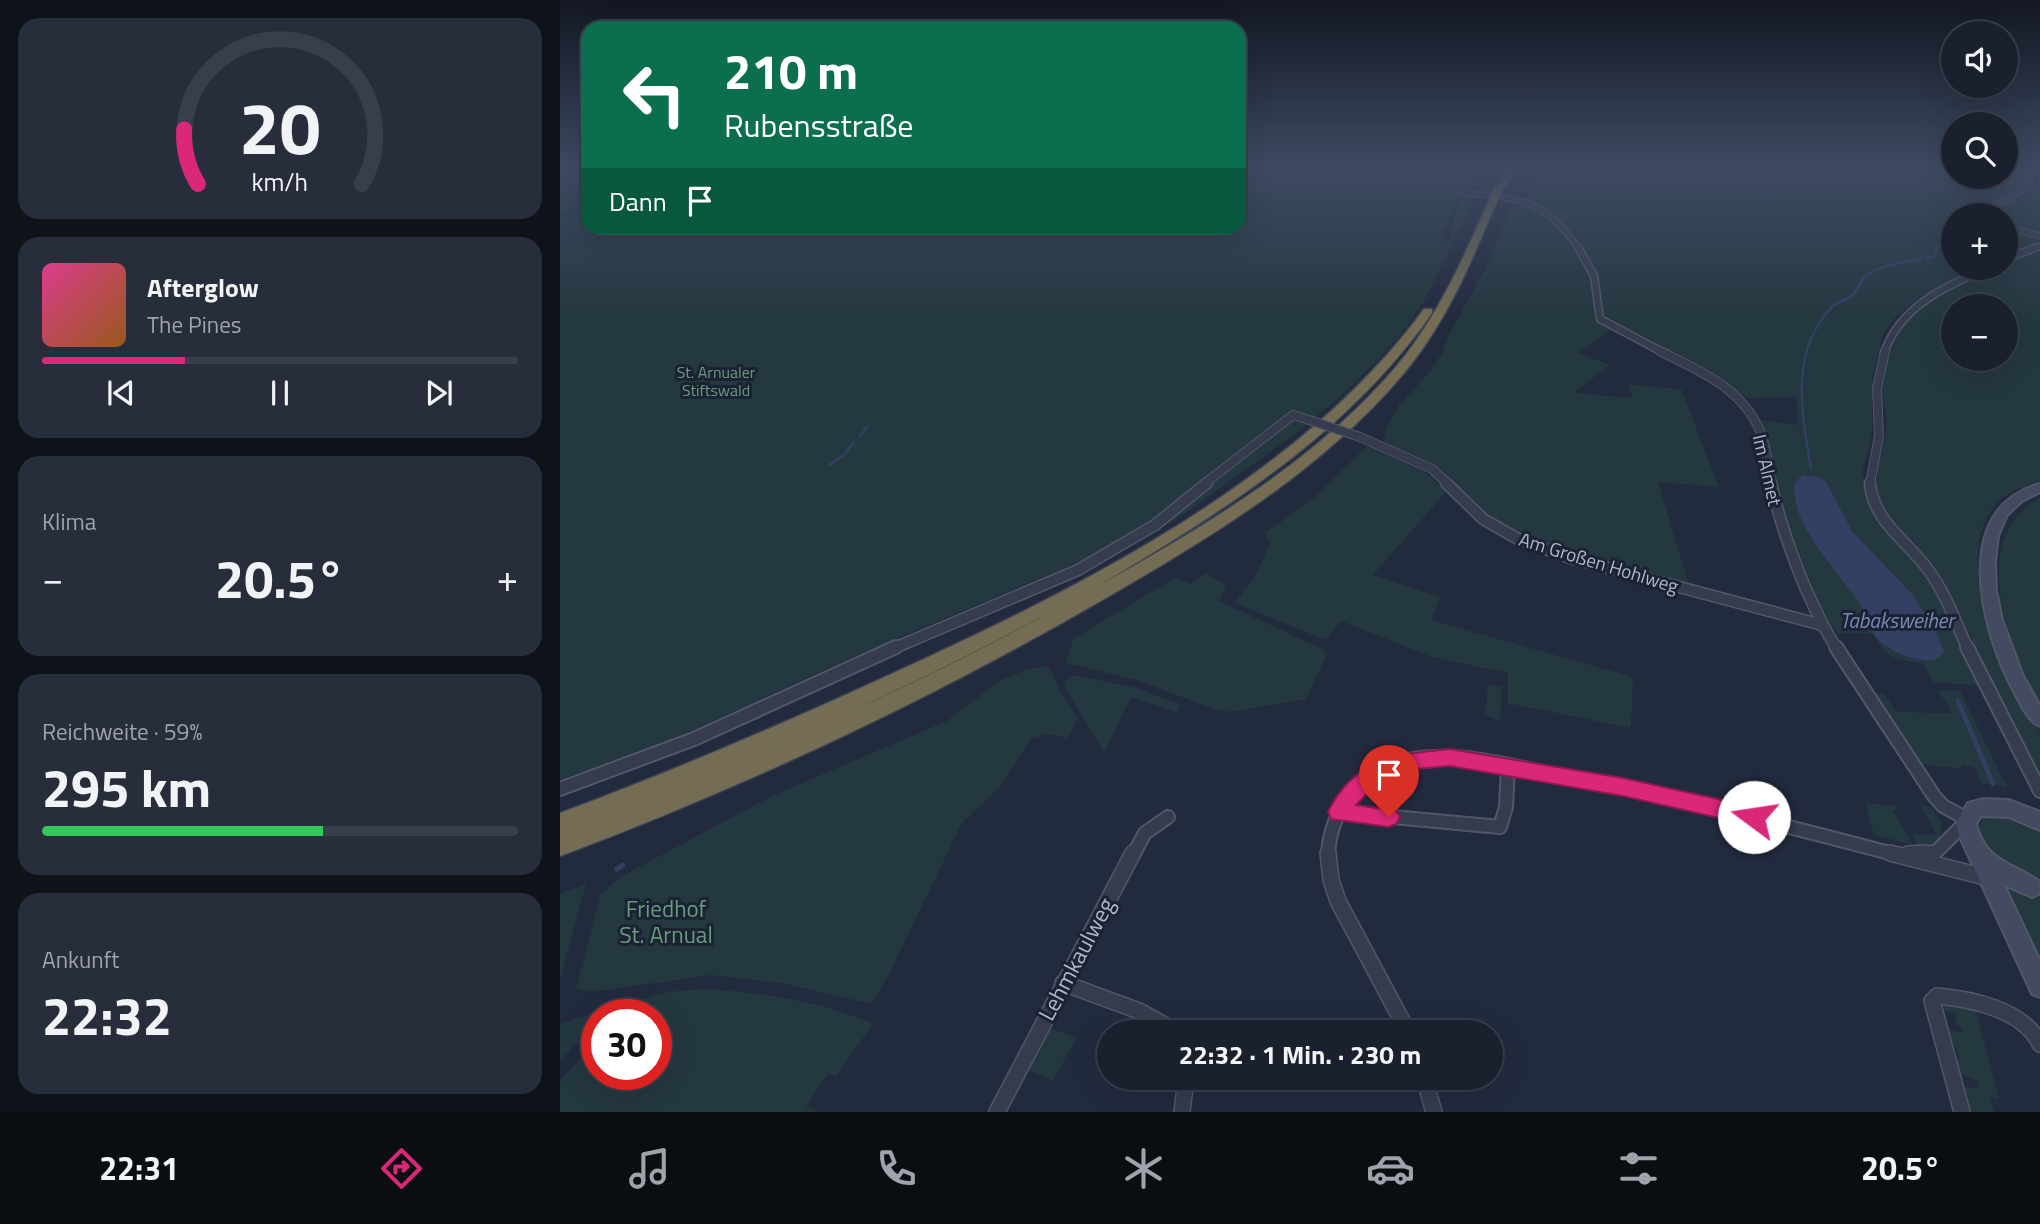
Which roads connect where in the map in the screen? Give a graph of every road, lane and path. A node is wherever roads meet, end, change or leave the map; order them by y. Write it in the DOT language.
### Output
graph roads {
  1 [pos="1482,217"];
  2 [pos="1548,217"];
  3 [pos="2018,230"];
  4 [pos="2040,236"];
  5 [pos="2040,246"];
  6 [pos="2018,255"];
  7 [pos="1963,280"];
  8 [pos="2040,488"];
  9 [pos="1822,625"];
  10 [pos="2040,719"];
  11 [pos="1508,765"];
  12 [pos="560,789"];
  13 [pos="2040,791"];
  14 [pos="1339,812"];
  15 [pos="1168,817"];
  16 [pos="1966,821"];
  17 [pos="2040,822"];
  18 [pos="561,834"];
  19 [pos="1894,853"];
  20 [pos="1979,853"];
  21 [pos="1989,878"];
  22 [pos="2036,888"];
  23 [pos="1063,983"];
  24 [pos="2040,986"];
  25 [pos="1157,1020"];
  26 [pos="1403,1020"];
  27 [pos="2040,1044"];
  28 [pos="1185,1090"];
  29 [pos="1428,1090"];
  30 [pos="997,1112"];
  31 [pos="1182,1112"];
  32 [pos="1434,1112"];
  33 [pos="1962,1112"];
  1 -- 18 [label="highway"];
  2 -- 9 [label="street, Im Almet"];
  3 -- 4 [label="street"];
  5 -- 6 [label="street"];
  7 -- 13 [label="street"];
  8 -- 10 [label="street"];
  9 -- 12 [label="street, Am Großen Hohlweg, bridge"];
  9 -- 16 [label="street, Im Almet"];
  11 -- 14 [label="street"];
  11 -- 14 [label="street"];
  11 -- 19 [label="street"];
  14 -- 26 [label="street"];
  15 -- 23 [label="street, Lehmkaulweg"];
  16 -- 17 [label="street"];
  16 -- 19 [label="street"];
  16 -- 20 [label="street"];
  19 -- 21 [label="street"];
  20 -- 21 [label="street"];
  20 -- 22 [label="street"];
  21 -- 22 [label="street"];
  21 -- 24 [label="street"];
  23 -- 25 [label="street"];
  23 -- 30 [label="street, Lehmkaulweg"];
  27 -- 33 [label="street"];
  28 -- 31 [label="street"];
  29 -- 32 [label="street"];
}
